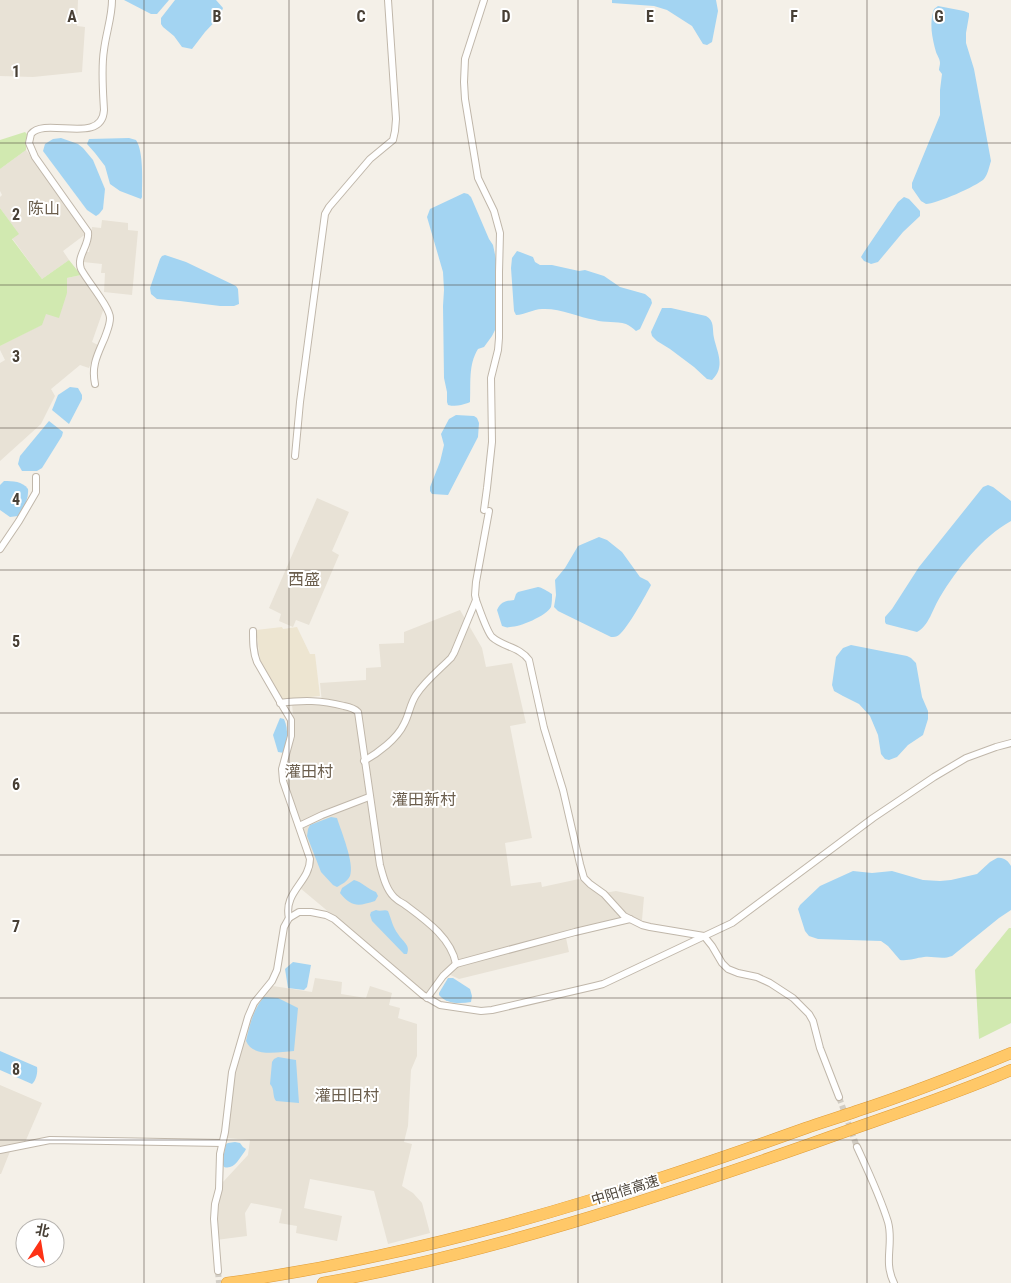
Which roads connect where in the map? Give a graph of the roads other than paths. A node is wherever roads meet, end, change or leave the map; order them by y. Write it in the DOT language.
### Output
graph roads {
  1 [pos="112,0"];
  2 [pos="388,0"];
  3 [pos="484,0"];
  4 [pos="95,384"];
  5 [pos="295,456"];
  6 [pos="36,477"];
  7 [pos="0,549"];
  8 [pos="476,600"];
  9 [pos="253,632"];
  10 [pos="280,703"];
  11 [pos="1011,743"];
  12 [pos="364,761"];
  13 [pos="369,797"];
  14 [pos="299,826"];
  15 [pos="289,918"];
  16 [pos="630,919"];
  17 [pos="704,936"];
  18 [pos="456,964"];
  19 [pos="427,998"];
  20 [pos="1011,1053"];
  21 [pos="1011,1070"];
  22 [pos="838,1097"];
  23 [pos="222,1143"];
  24 [pos="857,1147"];
  25 [pos="0,1150"];
  26 [pos="218,1271"];
  27 [pos="227,1283"];
  28 [pos="324,1283"];
  29 [pos="894,1283"];
  1 -- 4 [label="street"];
  2 -- 5 [label="street"];
  3 -- 8 [label="street"];
  6 -- 7 [label="street"];
  8 -- 12 [label="street"];
  8 -- 16 [label="street"];
  9 -- 10 [label="street"];
  10 -- 12 [label="street"];
  10 -- 14 [label="street"];
  11 -- 17 [label="street"];
  12 -- 13 [label="street"];
  13 -- 14 [label="street"];
  13 -- 18 [label="street"];
  14 -- 15 [label="street"];
  15 -- 19 [label="street"];
  15 -- 23 [label="street"];
  16 -- 17 [label="street"];
  16 -- 18 [label="street"];
  17 -- 19 [label="street"];
  17 -- 22 [label="street"];
  18 -- 19 [label="street"];
  20 -- 27 [label="highway, 中阳信高速"];
  21 -- 28 [label="highway, 中阳信高速"];
  23 -- 25 [label="street"];
  23 -- 26 [label="street"];
  24 -- 29 [label="street"];
}
